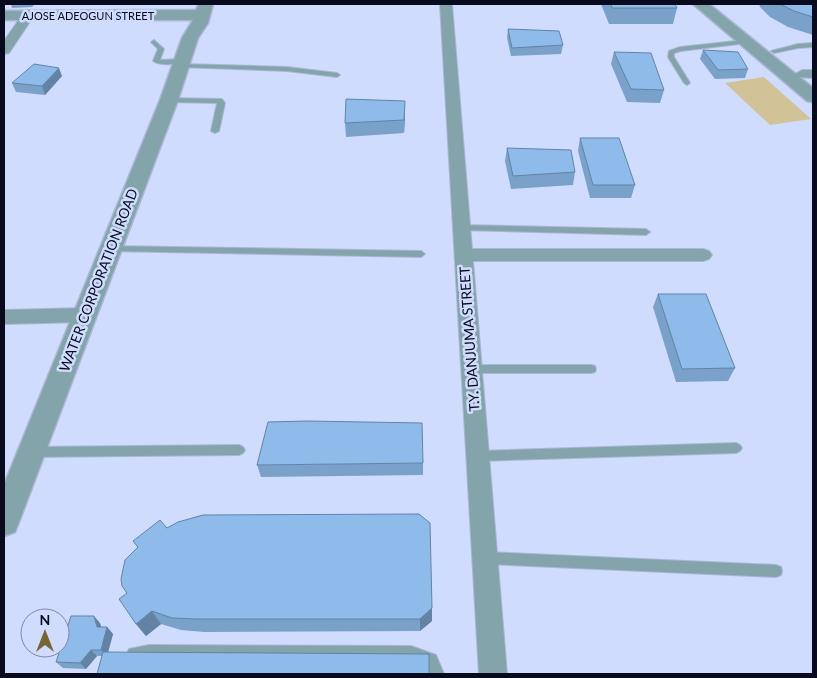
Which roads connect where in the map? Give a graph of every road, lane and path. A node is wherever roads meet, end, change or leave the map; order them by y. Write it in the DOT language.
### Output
graph roads {
  1 [pos="446,4"];
  2 [pos="700,4"];
  3 [pos="716,4"];
  4 [pos="4,15"];
  5 [pos="194,18"];
  6 [pos="26,20"];
  7 [pos="4,26"];
  8 [pos="154,42"];
  9 [pos="745,42"];
  10 [pos="813,45"];
  11 [pos="4,50"];
  12 [pos="774,51"];
  13 [pos="181,64"];
  14 [pos="337,75"];
  15 [pos="810,77"];
  16 [pos="687,83"];
  17 [pos="813,97"];
  18 [pos="169,100"];
  19 [pos="215,131"];
  20 [pos="462,228"];
  21 [pos="646,232"];
  22 [pos="110,249"];
  23 [pos="421,254"];
  24 [pos="463,255"];
  25 [pos="703,255"];
  26 [pos="84,315"];
  27 [pos="4,317"];
  28 [pos="591,369"];
  29 [pos="471,370"];
  30 [pos="736,448"];
  31 [pos="239,450"];
  32 [pos="31,452"];
  33 [pos="477,456"];
  34 [pos="4,522"];
  35 [pos="485,558"];
  36 [pos="776,571"];
  37 [pos="119,656"];
  38 [pos="437,674"];
  39 [pos="493,674"];
  1 -- 20 [label="street, T.Y. DANJUMA STREET"];
  2 -- 9 [label="street"];
  3 -- 12 [label="street"];
  4 -- 6 [label="street, AJOSE ADEOGUN STREET"];
  5 -- 6 [label="street, AJOSE ADEOGUN STREET"];
  5 -- 13 [label="street, WATER CORPORATION ROAD"];
  6 -- 7 [label="street, AJOSE ADEOGUN STREET"];
  6 -- 11 [label="street"];
  8 -- 13 [label="lane"];
  9 -- 16 [label="lane"];
  9 -- 17 [label="street"];
  10 -- 12 [label="lane"];
  12 -- 15 [label="street"];
  13 -- 14 [label="lane"];
  13 -- 18 [label="street, WATER CORPORATION ROAD"];
  18 -- 19 [label="lane"];
  18 -- 22 [label="street, WATER CORPORATION ROAD"];
  20 -- 21 [label="lane"];
  20 -- 24 [label="street, T.Y. DANJUMA STREET"];
  22 -- 23 [label="lane"];
  22 -- 26 [label="street, WATER CORPORATION ROAD"];
  24 -- 25 [label="street"];
  24 -- 29 [label="street, T.Y. DANJUMA STREET"];
  26 -- 27 [label="street"];
  26 -- 32 [label="street, WATER CORPORATION ROAD"];
  28 -- 29 [label="lane"];
  29 -- 33 [label="street, T.Y. DANJUMA STREET"];
  30 -- 33 [label="lane"];
  31 -- 32 [label="lane"];
  32 -- 34 [label="street, WATER CORPORATION ROAD"];
  33 -- 35 [label="street, T.Y. DANJUMA STREET"];
  35 -- 36 [label="lane"];
  35 -- 39 [label="street, T.Y. DANJUMA STREET"];
  37 -- 38 [label="lane"];
}
